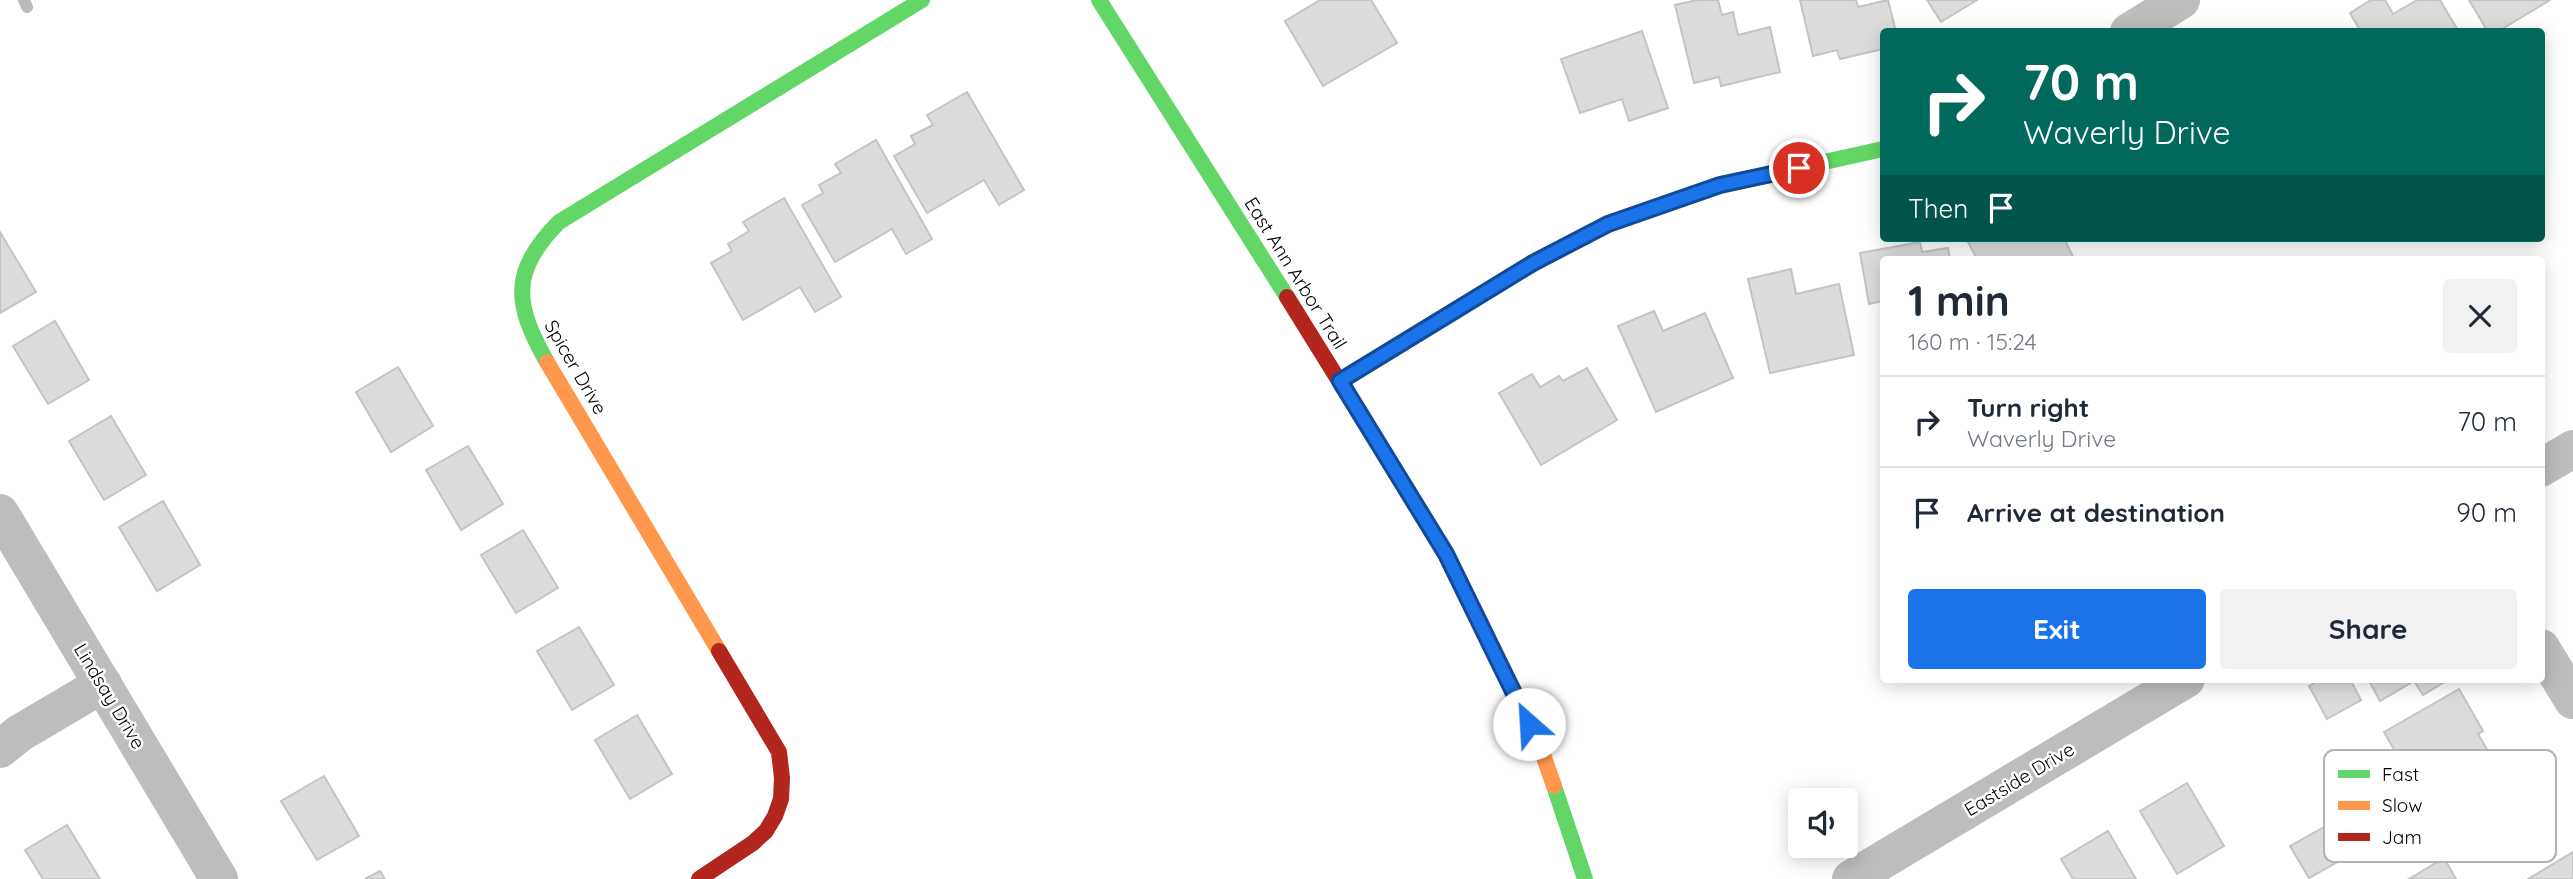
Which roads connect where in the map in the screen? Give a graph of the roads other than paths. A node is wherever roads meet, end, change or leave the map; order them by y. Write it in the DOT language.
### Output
graph roads {
  1 [pos="922,0"];
  2 [pos="1100,0"];
  3 [pos="2181,0"];
  4 [pos="2136,28"];
  5 [pos="1880,150"];
  6 [pos="1340,381"];
  7 [pos="2573,449"];
  8 [pos="2545,466"];
  9 [pos="0,513"];
  10 [pos="2545,654"];
  11 [pos="2179,683"];
  12 [pos="103,684"];
  13 [pos="2573,700"];
  14 [pos="0,749"];
  15 [pos="219,879"];
  16 [pos="699,879"];
  17 [pos="1585,879"];
  18 [pos="1851,879"];
  1 -- 16 [label="street, Spicer Drive"];
  2 -- 6 [label="street, East Ann Arbor Trail"];
  3 -- 4 [label="street"];
  5 -- 6 [label="street"];
  6 -- 17 [label="street, East Ann Arbor Trail"];
  7 -- 8 [label="street"];
  9 -- 12 [label="street, Lindsay Drive"];
  10 -- 13 [label="street"];
  11 -- 18 [label="street, Eastside Drive"];
  12 -- 14 [label="street"];
  12 -- 15 [label="street, Lindsay Drive"];
}
